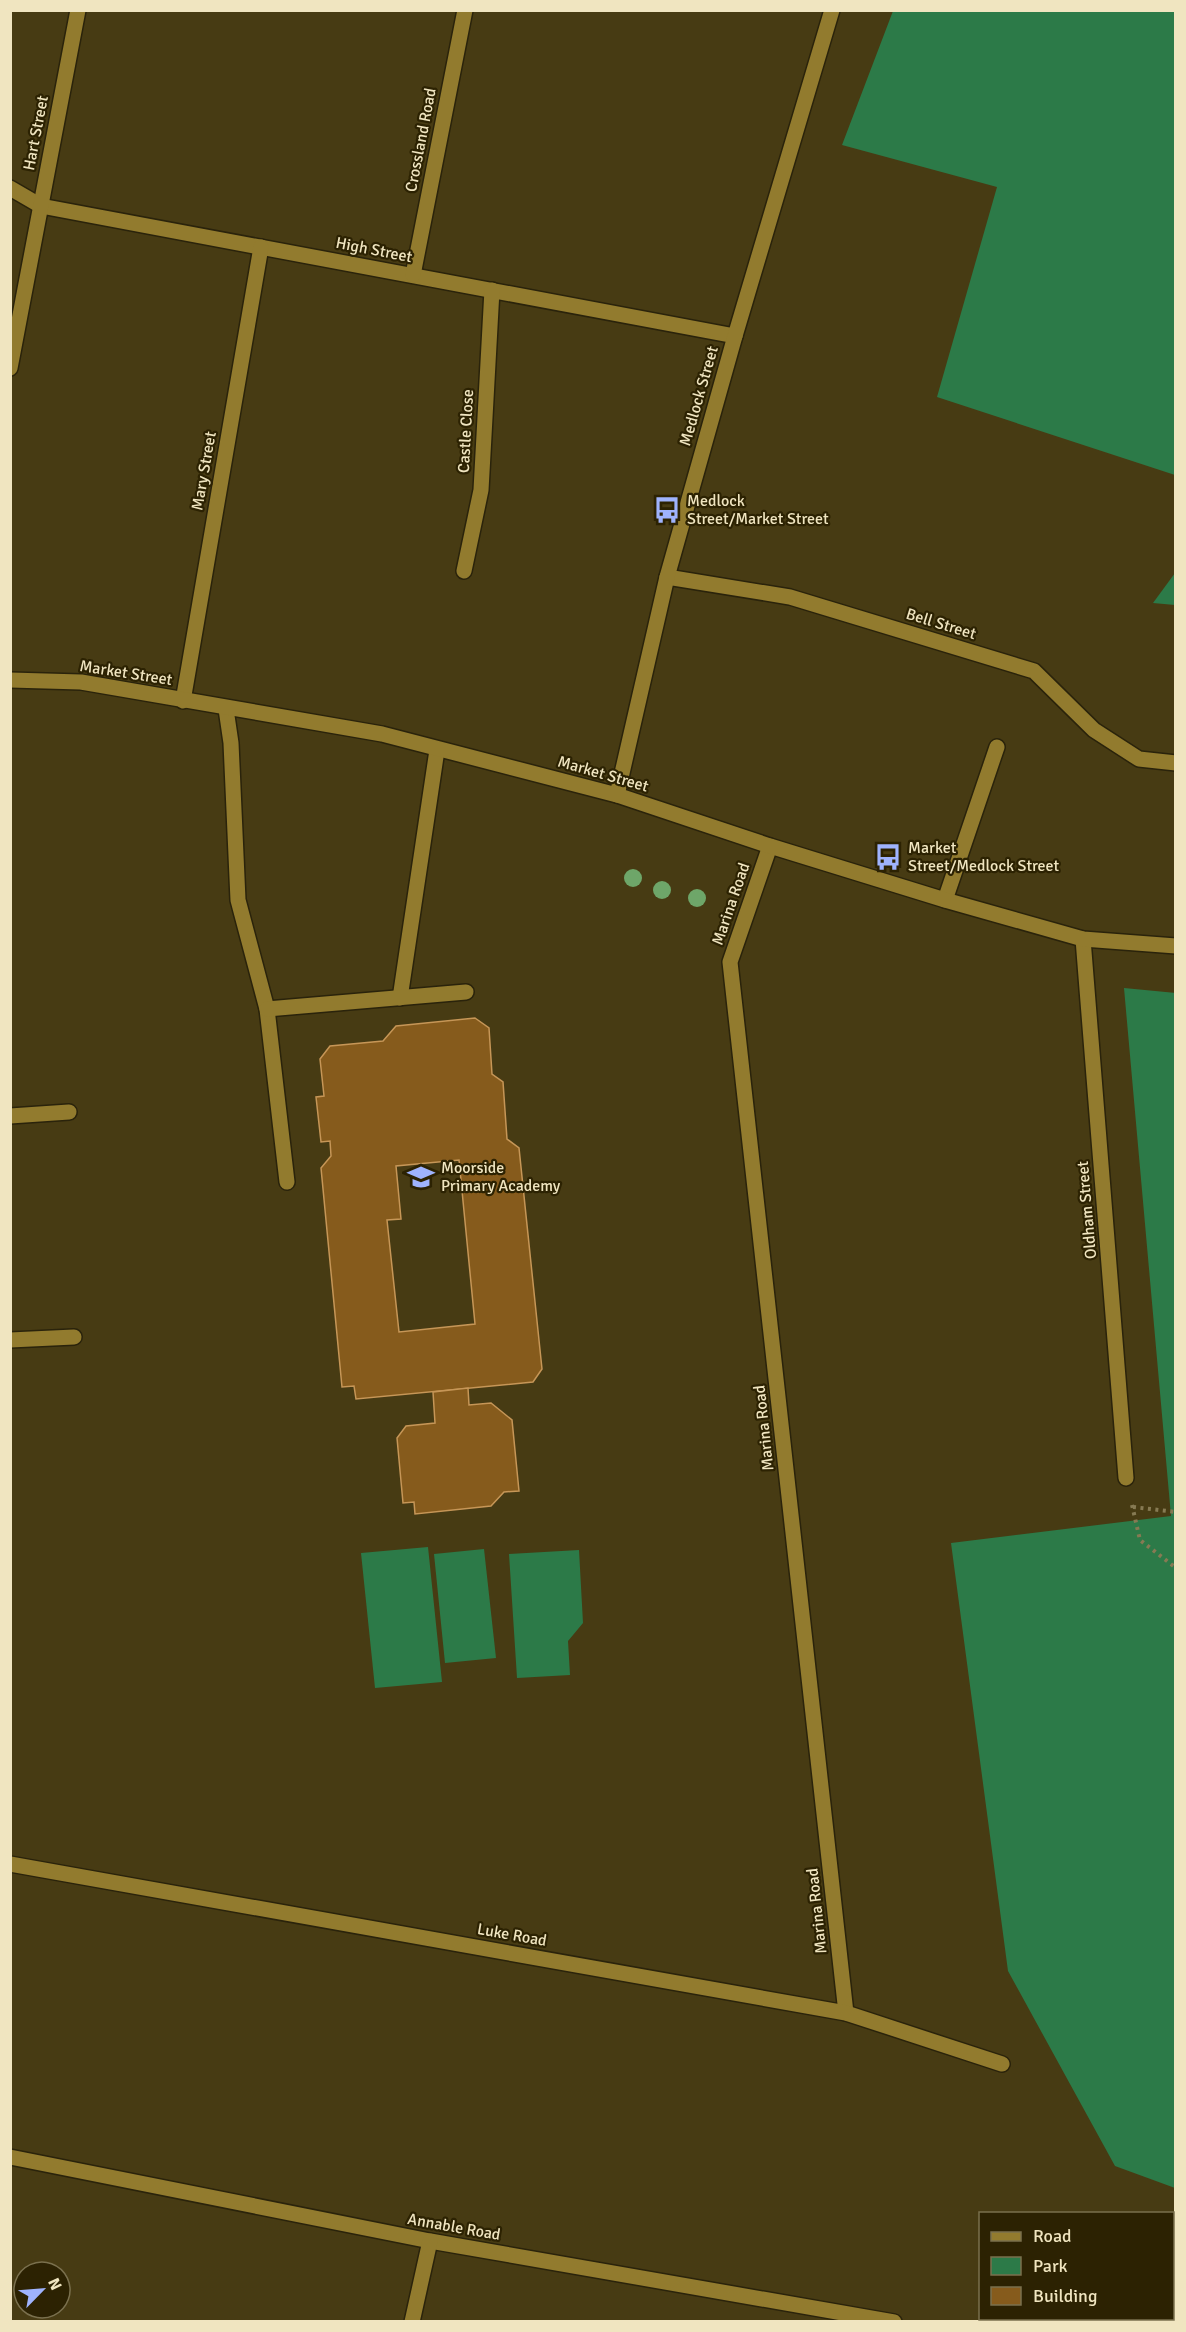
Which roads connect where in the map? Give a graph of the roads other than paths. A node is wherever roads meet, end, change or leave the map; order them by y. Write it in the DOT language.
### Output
graph roads {
  1 [pos="78,10"];
  2 [pos="465,10"];
  3 [pos="832,10"];
  4 [pos="10,188"];
  5 [pos="41,206"];
  6 [pos="261,247"];
  7 [pos="413,276"];
  8 [pos="492,290"];
  9 [pos="735,336"];
  10 [pos="10,368"];
  11 [pos="464,571"];
  12 [pos="667,577"];
  13 [pos="10,680"];
  14 [pos="183,701"];
  15 [pos="226,709"];
  16 [pos="997,747"];
  17 [pos="437,750"];
  18 [pos="1176,763"];
  19 [pos="617,795"];
  20 [pos="770,846"];
  21 [pos="945,900"];
  22 [pos="1083,939"];
  23 [pos="1176,946"];
  24 [pos="466,992"];
  25 [pos="400,998"];
  26 [pos="267,1010"];
  27 [pos="69,1112"];
  28 [pos="10,1116"];
  29 [pos="287,1182"];
  30 [pos="74,1338"];
  31 [pos="10,1341"];
  32 [pos="1126,1478"];
  33 [pos="10,1864"];
  34 [pos="846,2013"];
  35 [pos="1002,2064"];
  36 [pos="10,2157"];
  37 [pos="430,2241"];
  38 [pos="860,2318"];
  39 [pos="412,2322"];
  40 [pos="894,2322"];
  1 -- 5 [label="street, Hart Street"];
  2 -- 7 [label="street, Crossland Road"];
  3 -- 9 [label="street, Medlock Street"];
  4 -- 5 [label="street, High Street"];
  5 -- 6 [label="street, High Street"];
  5 -- 10 [label="street, Hart Street"];
  6 -- 7 [label="street, High Street"];
  6 -- 14 [label="street, Mary Street"];
  7 -- 8 [label="street, High Street"];
  8 -- 9 [label="street, High Street"];
  8 -- 11 [label="street, Castle Close"];
  9 -- 12 [label="street, Medlock Street"];
  12 -- 18 [label="street, Bell Street"];
  12 -- 19 [label="street, Medlock Street"];
  13 -- 14 [label="street, Market Street"];
  14 -- 15 [label="street, Market Street"];
  15 -- 17 [label="street, Market Street"];
  15 -- 26 [label="street"];
  16 -- 21 [label="street"];
  17 -- 19 [label="street, Market Street"];
  17 -- 25 [label="street"];
  19 -- 20 [label="street, Market Street"];
  20 -- 21 [label="street, Market Street"];
  20 -- 34 [label="street, Marina Road"];
  21 -- 22 [label="street, Market Street"];
  22 -- 23 [label="street, Market Street"];
  22 -- 32 [label="street, Oldham Street"];
  24 -- 25 [label="street"];
  25 -- 26 [label="street"];
  26 -- 29 [label="street"];
  27 -- 28 [label="street"];
  30 -- 31 [label="street"];
  33 -- 34 [label="street, Luke Road"];
  34 -- 35 [label="street, Luke Road"];
  36 -- 37 [label="street, Annable Road"];
  37 -- 38 [label="street, Annable Road"];
  37 -- 39 [label="street"];
  38 -- 40 [label="street, Annable Road"];
}
